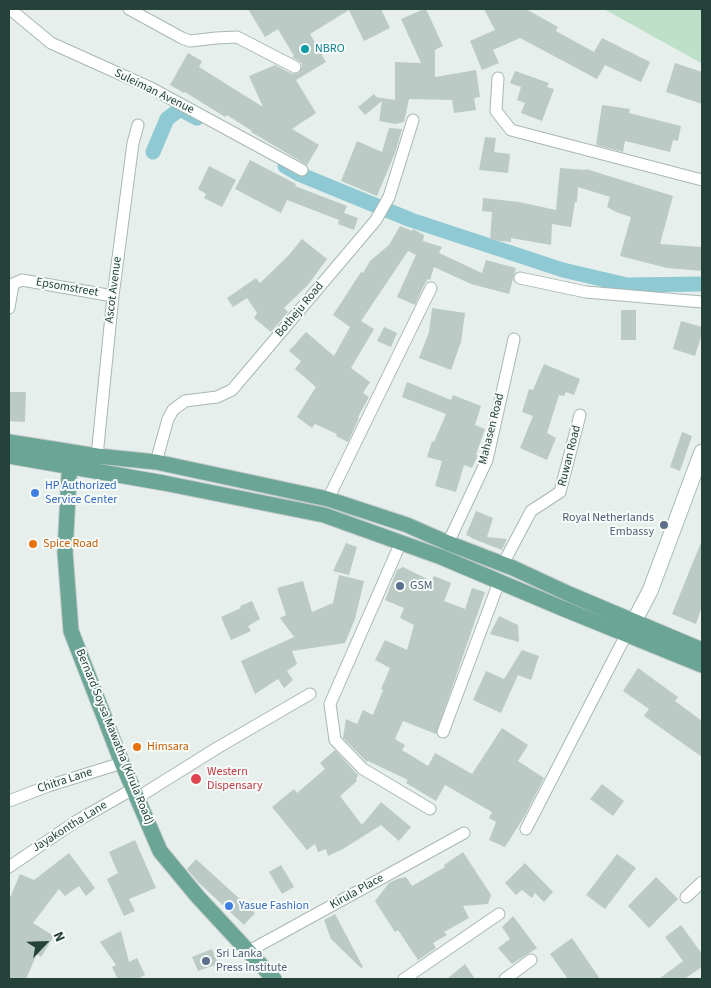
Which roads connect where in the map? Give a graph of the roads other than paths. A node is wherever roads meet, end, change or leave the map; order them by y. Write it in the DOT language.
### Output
graph roads {
  1 [pos="10,9"];
  2 [pos="129,9"];
  3 [pos="295,68"];
  4 [pos="498,78"];
  5 [pos="413,120"];
  6 [pos="138,125"];
  7 [pos="302,170"];
  8 [pos="702,180"];
  9 [pos="520,278"];
  10 [pos="430,288"];
  11 [pos="112,296"];
  12 [pos="702,302"];
  13 [pos="9,308"];
  14 [pos="514,339"];
  15 [pos="580,415"];
  16 [pos="9,442"];
  17 [pos="702,452"];
  18 [pos="9,456"];
  19 [pos="97,456"];
  20 [pos="70,458"];
  21 [pos="156,462"];
  22 [pos="328,499"];
  23 [pos="400,542"];
  24 [pos="448,543"];
  25 [pos="503,564"];
  26 [pos="499,582"];
  27 [pos="630,627"];
  28 [pos="702,650"];
  29 [pos="702,665"];
  30 [pos="310,694"];
  31 [pos="443,732"];
  32 [pos="122,763"];
  33 [pos="135,793"];
  34 [pos="9,801"];
  35 [pos="430,809"];
  36 [pos="526,829"];
  37 [pos="464,833"];
  38 [pos="9,867"];
  39 [pos="702,882"];
  40 [pos="686,897"];
  41 [pos="499,914"];
  42 [pos="249,951"];
  43 [pos="531,960"];
  44 [pos="270,978"];
  45 [pos="404,979"];
  46 [pos="505,979"];
  1 -- 7 [label="street, Suleiman Avenue"];
  2 -- 3 [label="street"];
  4 -- 8 [label="street"];
  5 -- 21 [label="street, Botheju Road"];
  6 -- 11 [label="street, Ascot Avenue"];
  9 -- 12 [label="street"];
  10 -- 22 [label="street"];
  11 -- 13 [label="street, Epsomstreet"];
  11 -- 19 [label="street, Ascot Avenue"];
  14 -- 24 [label="street, Mahasen Road"];
  15 -- 25 [label="street, Ruwan Road"];
  16 -- 20 [label="main road"];
  17 -- 27 [label="main road"];
  18 -- 20 [label="main road"];
  19 -- 20 [label="main road"];
  19 -- 21 [label="main road"];
  20 -- 23 [label="main road"];
  20 -- 32 [label="main road, Bernard Soysa Mawatha (Kirula Road)"];
  21 -- 22 [label="main road"];
  22 -- 24 [label="main road"];
  23 -- 26 [label="main road"];
  23 -- 35 [label="street"];
  24 -- 25 [label="main road"];
  25 -- 27 [label="main road"];
  26 -- 27 [label="main road"];
  26 -- 31 [label="street"];
  27 -- 28 [label="main road"];
  27 -- 29 [label="main road"];
  27 -- 36 [label="street"];
  30 -- 33 [label="street, Jayakontha Lane"];
  32 -- 33 [label="main road, Bernard Soysa Mawatha (Kirula Road)"];
  32 -- 34 [label="street, Chitra Lane"];
  33 -- 38 [label="street, Jayakontha Lane"];
  33 -- 42 [label="main road, Bernard Soysa Mawatha (Kirula Road)"];
  37 -- 42 [label="street, Kirula Place"];
  39 -- 40 [label="street"];
  41 -- 45 [label="street"];
  42 -- 44 [label="main road, Bernard Soysa Mawatha (Kirula Road)"];
  43 -- 46 [label="street"];
}
